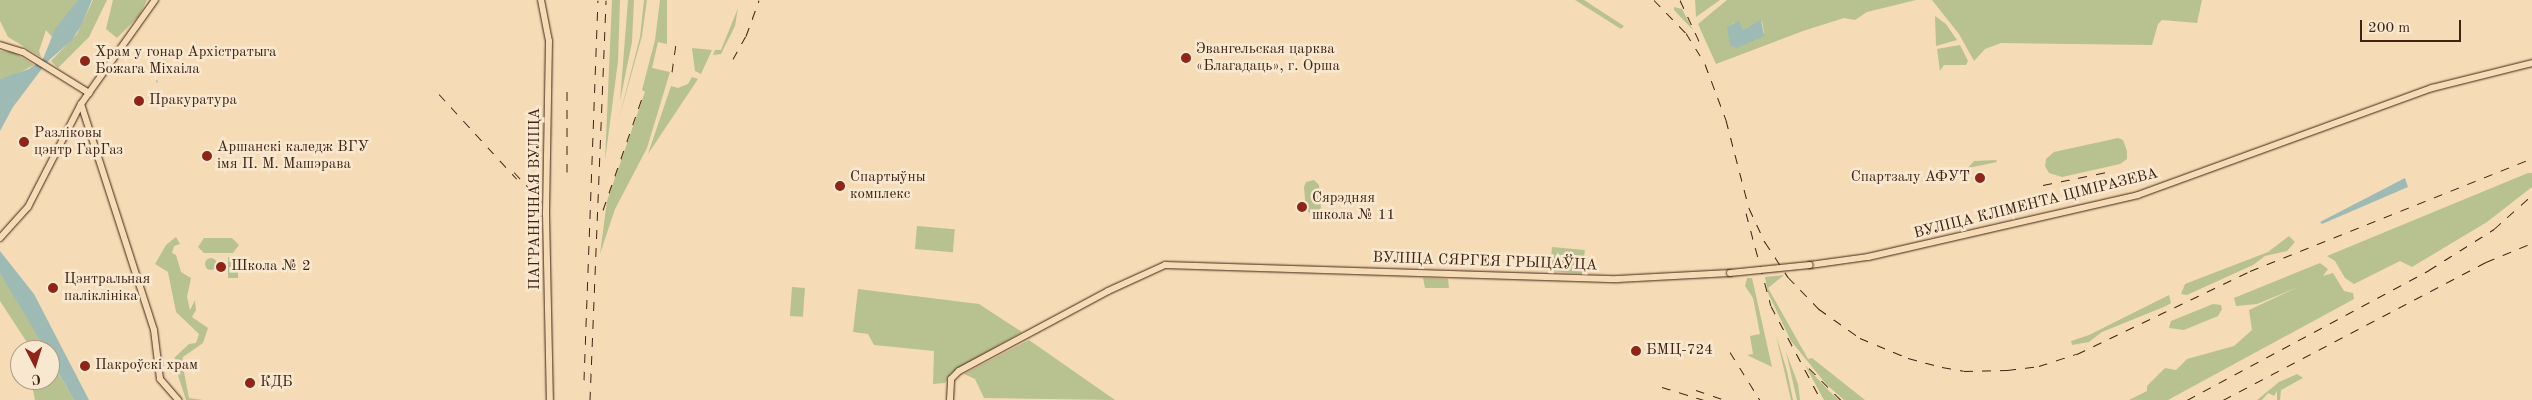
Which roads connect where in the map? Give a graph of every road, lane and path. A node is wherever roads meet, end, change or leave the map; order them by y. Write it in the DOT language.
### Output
graph roads {
  1 [pos="154,0"];
  2 [pos="541,0"];
  3 [pos="0,45"];
  4 [pos="2532,62"];
  5 [pos="89,93"];
  6 [pos="81,104"];
  7 [pos="2,236"];
  8 [pos="1810,265"];
  9 [pos="178,400"];
  10 [pos="550,400"];
  11 [pos="950,400"];
  1 -- 5 [label="main road"];
  2 -- 10 [label="main road, ПАГРАНІЧНАЯ ВУЛІЦА"];
  3 -- 5 [label="main road"];
  4 -- 8 [label="main road, ВУЛІЦА КЛІМЕНТА ЦІМІРАЗЕВА"];
  5 -- 6 [label="main road"];
  6 -- 7 [label="main road"];
  6 -- 9 [label="main road"];
  8 -- 11 [label="main road, ВУЛІЦА СЯРГЕЯ ГРЫЦАЎЦА, bridge"];
}
